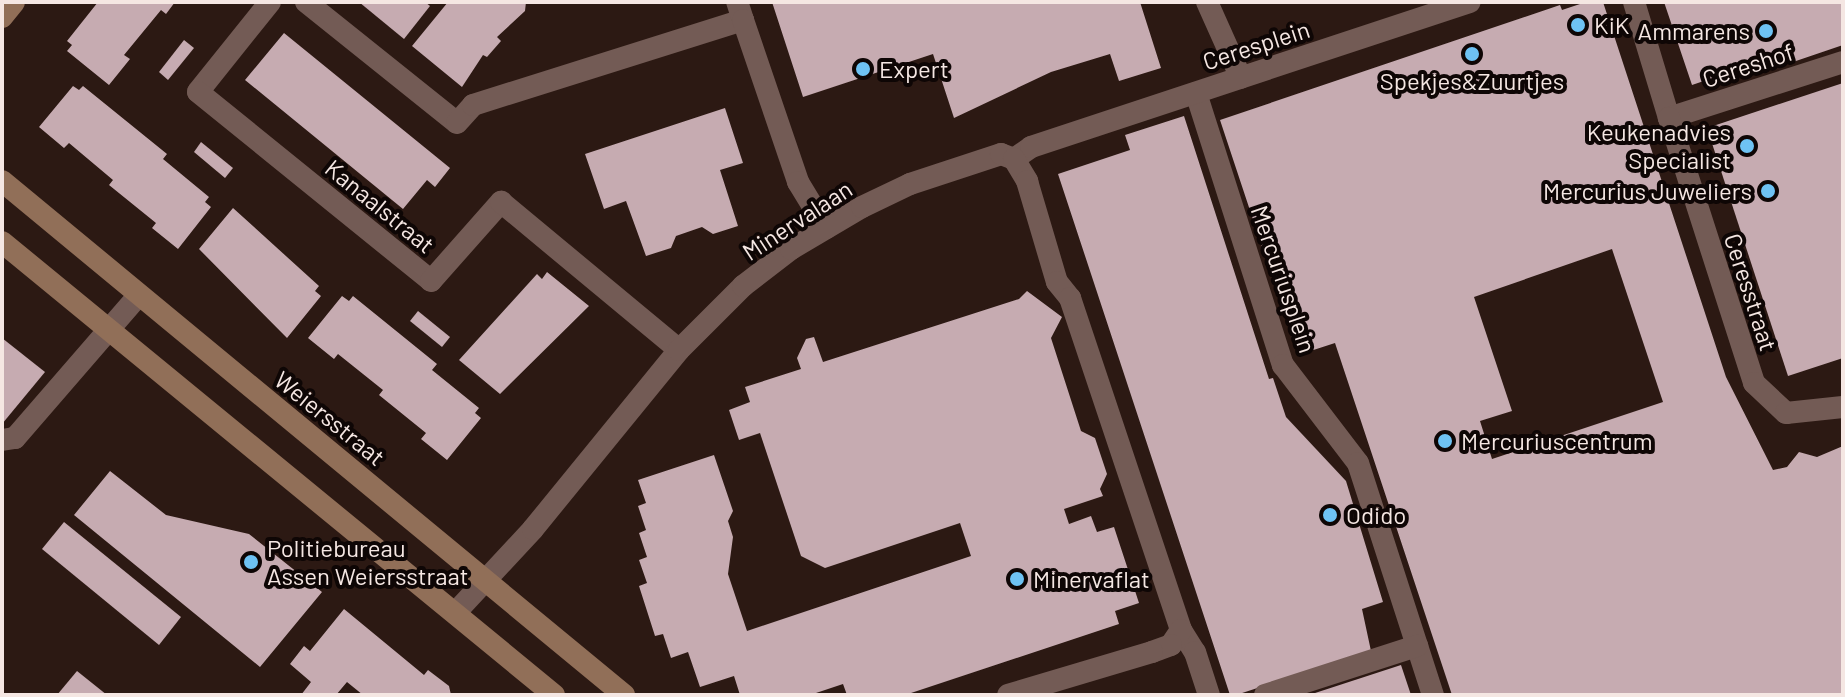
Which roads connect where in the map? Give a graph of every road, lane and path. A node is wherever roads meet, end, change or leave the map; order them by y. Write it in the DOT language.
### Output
graph roads {
  1 [pos="14,2"];
  2 [pos="270,2"];
  3 [pos="306,2"];
  4 [pos="1207,2"];
  5 [pos="1470,2"];
  6 [pos="1634,2"];
  7 [pos="740,11"];
  8 [pos="2,17"];
  9 [pos="1843,62"];
  10 [pos="1241,78"];
  11 [pos="1196,93"];
  12 [pos="1669,118"];
  13 [pos="1014,159"];
  14 [pos="2,181"];
  15 [pos="826,228"];
  16 [pos="2,242"];
  17 [pos="139,295"];
  18 [pos="109,330"];
  19 [pos="679,350"];
  20 [pos="1843,407"];
  21 [pos="2,440"];
  22 [pos="485,578"];
  23 [pos="456,612"];
  24 [pos="1181,630"];
  25 [pos="1417,646"];
  26 [pos="554,695"];
  27 [pos="624,695"];
  28 [pos="1008,695"];
  29 [pos="1209,695"];
  30 [pos="1265,695"];
  31 [pos="1433,695"];
  1 -- 8 [label="main road"];
  2 -- 19 [label="street, Kanaalstraat"];
  3 -- 7 [label="street"];
  4 -- 10 [label="street"];
  5 -- 10 [label="street, Ceresplein"];
  6 -- 12 [label="street"];
  7 -- 15 [label="street"];
  9 -- 12 [label="street, Cereshof"];
  10 -- 11 [label="street, Ceresplein"];
  11 -- 13 [label="street, Minervalaan"];
  11 -- 25 [label="street, Mercuriusplein"];
  12 -- 20 [label="street, Ceresstraat"];
  13 -- 15 [label="street, Minervalaan"];
  13 -- 24 [label="street"];
  14 -- 17 [label="main road, Weiersstraat"];
  15 -- 19 [label="street, Minervalaan"];
  16 -- 18 [label="main road"];
  17 -- 18 [label="street"];
  17 -- 22 [label="main road, Weiersstraat"];
  18 -- 21 [label="street"];
  18 -- 23 [label="main road"];
  19 -- 22 [label="street, Minervalaan"];
  22 -- 23 [label="street, Minervalaan"];
  22 -- 27 [label="main road, Weiersstraat"];
  23 -- 26 [label="main road"];
  24 -- 28 [label="street"];
  24 -- 29 [label="street"];
  25 -- 30 [label="street"];
  25 -- 31 [label="street, Mercuriusplein"];
}
